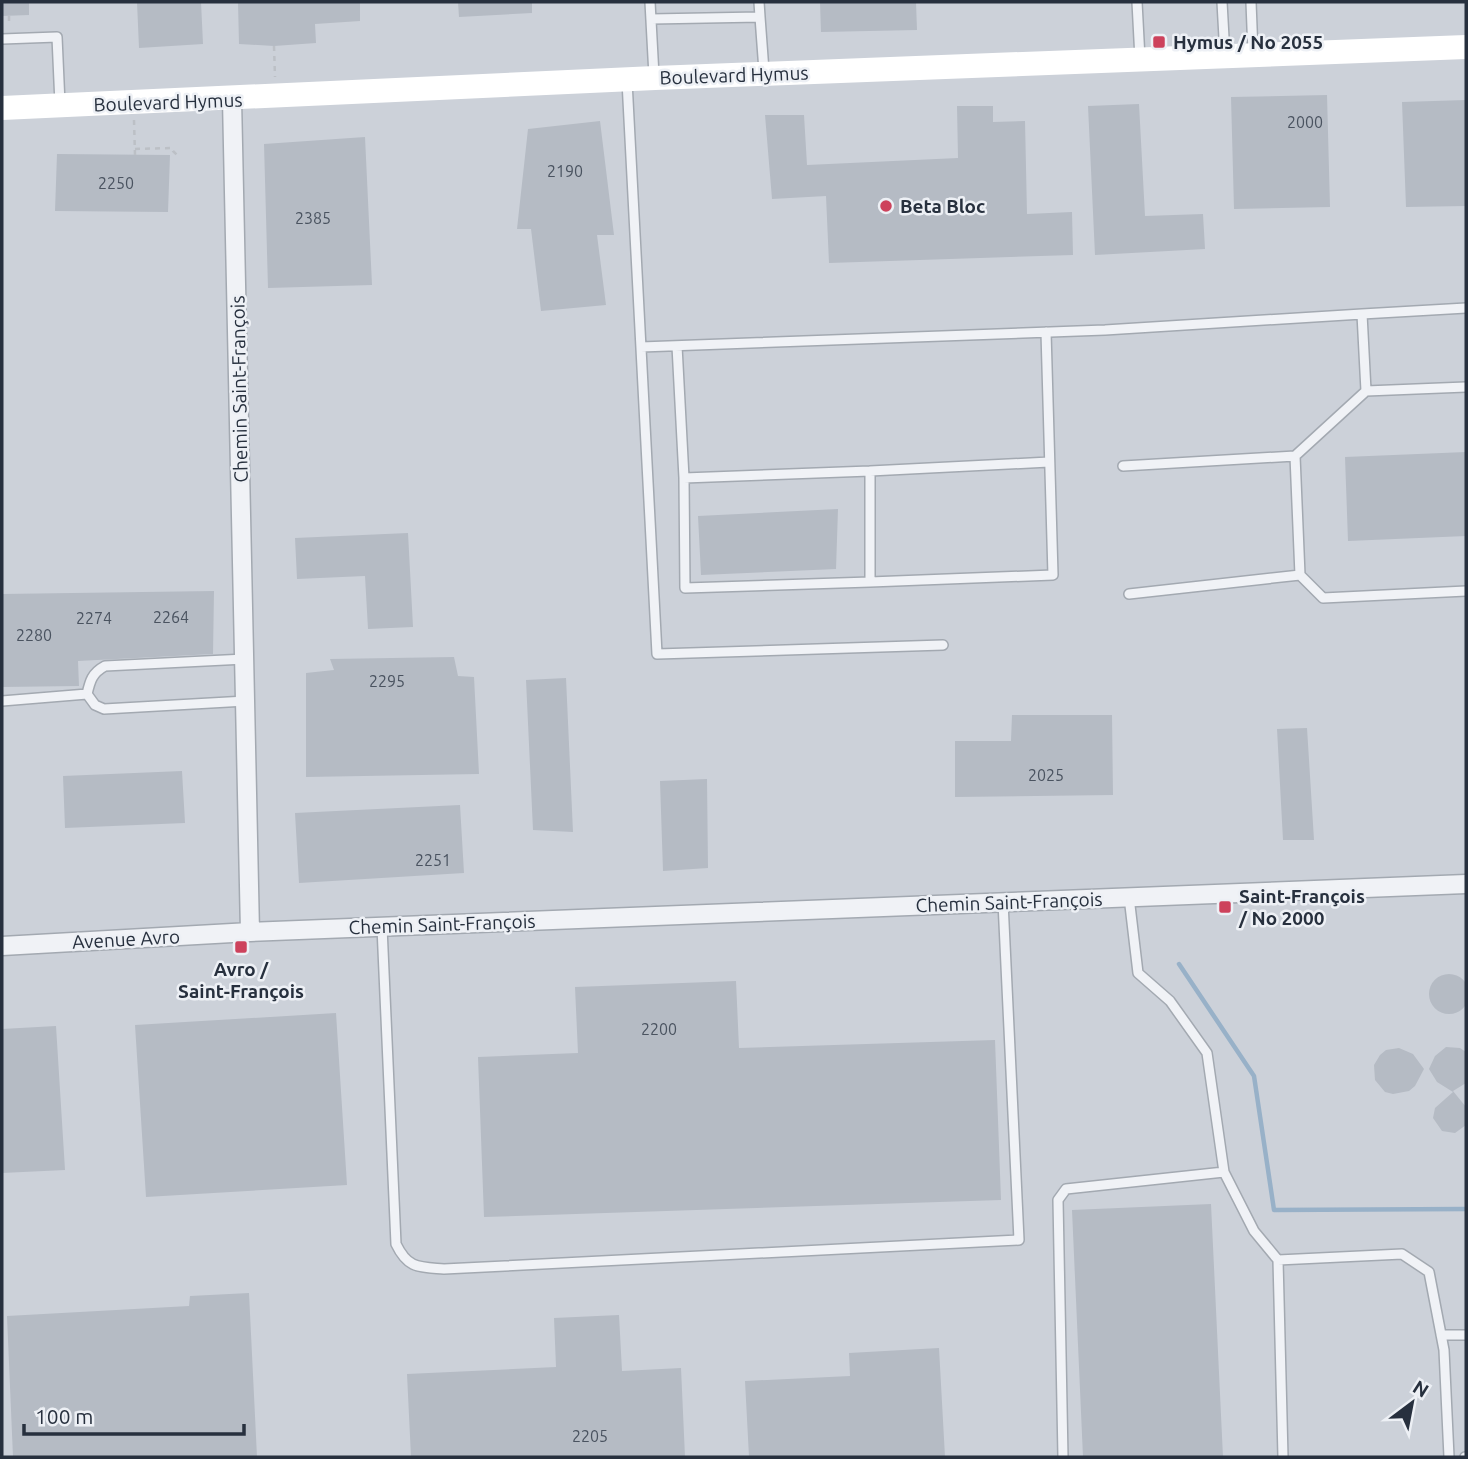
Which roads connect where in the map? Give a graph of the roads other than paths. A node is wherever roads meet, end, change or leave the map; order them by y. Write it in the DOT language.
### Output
graph roads {
  1 [pos="650,2"];
  2 [pos="759,2"];
  3 [pos="1137,2"];
  4 [pos="1222,2"];
  5 [pos="1251,2"];
  6 [pos="760,17"];
  7 [pos="651,19"];
  8 [pos="2,39"];
  9 [pos="1466,47"];
  10 [pos="1254,55"];
  11 [pos="1225,56"];
  12 [pos="1140,59"];
  13 [pos="764,74"];
  14 [pos="654,78"];
  15 [pos="627,79"];
  16 [pos="232,99"];
  17 [pos="60,106"];
  18 [pos="2,108"];
  19 [pos="1466,308"];
  20 [pos="1362,314"];
  21 [pos="1046,332"];
  22 [pos="677,346"];
  23 [pos="641,347"];
  24 [pos="1466,387"];
  25 [pos="1366,391"];
  26 [pos="1295,456"];
  27 [pos="1049,463"];
  28 [pos="1123,466"];
  29 [pos="870,471"];
  30 [pos="684,478"];
  31 [pos="1300,575"];
  32 [pos="870,582"];
  33 [pos="1466,591"];
  34 [pos="1129,594"];
  35 [pos="943,645"];
  36 [pos="245,659"];
  37 [pos="87,694"];
  38 [pos="2,701"];
  39 [pos="246,701"];
  40 [pos="1466,884"];
  41 [pos="1129,897"];
  42 [pos="1003,902"];
  43 [pos="382,927"];
  44 [pos="250,932"];
  45 [pos="2,946"];
  46 [pos="1224,1172"];
  47 [pos="1278,1260"];
  48 [pos="1441,1335"];
  49 [pos="1466,1335"];
  50 [pos="1063,1457"];
  51 [pos="1283,1457"];
  52 [pos="1449,1457"];
  1 -- 7 [label="lane"];
  2 -- 6 [label="lane"];
  3 -- 12 [label="lane"];
  4 -- 11 [label="lane"];
  5 -- 10 [label="lane"];
  6 -- 7 [label="lane"];
  6 -- 13 [label="lane"];
  7 -- 14 [label="lane"];
  8 -- 17 [label="lane"];
  9 -- 10 [label="street, Boulevard Hymus"];
  10 -- 11 [label="street, Boulevard Hymus"];
  11 -- 12 [label="street, Boulevard Hymus"];
  12 -- 13 [label="street, Boulevard Hymus"];
  13 -- 14 [label="street, Boulevard Hymus"];
  14 -- 15 [label="street, Boulevard Hymus"];
  15 -- 16 [label="street, Boulevard Hymus"];
  15 -- 23 [label="lane"];
  16 -- 17 [label="street, Boulevard Hymus"];
  16 -- 36 [label="street, Chemin Saint-François"];
  17 -- 18 [label="street, Boulevard Hymus"];
  19 -- 20 [label="lane"];
  20 -- 21 [label="lane"];
  20 -- 25 [label="lane"];
  21 -- 22 [label="lane"];
  21 -- 27 [label="lane"];
  22 -- 23 [label="lane"];
  22 -- 30 [label="lane"];
  23 -- 35 [label="lane"];
  24 -- 25 [label="lane"];
  25 -- 26 [label="lane"];
  26 -- 28 [label="lane"];
  26 -- 31 [label="lane"];
  27 -- 29 [label="lane"];
  27 -- 32 [label="lane"];
  29 -- 30 [label="lane"];
  29 -- 32 [label="lane"];
  30 -- 32 [label="lane"];
  31 -- 33 [label="lane"];
  31 -- 34 [label="lane"];
  36 -- 37 [label="lane"];
  36 -- 39 [label="street, Chemin Saint-François"];
  37 -- 38 [label="lane"];
  37 -- 39 [label="lane"];
  39 -- 44 [label="street, Chemin Saint-François"];
  40 -- 41 [label="street, Chemin Saint-François"];
  41 -- 42 [label="street, Chemin Saint-François"];
  41 -- 46 [label="lane"];
  42 -- 43 [label="street, Chemin Saint-François"];
  42 -- 43 [label="lane"];
  43 -- 44 [label="street, Chemin Saint-François"];
  44 -- 45 [label="street, Avenue Avro"];
  46 -- 47 [label="lane"];
  46 -- 50 [label="lane"];
  47 -- 48 [label="lane"];
  47 -- 51 [label="lane"];
  48 -- 49 [label="lane"];
  48 -- 52 [label="lane"];
}
